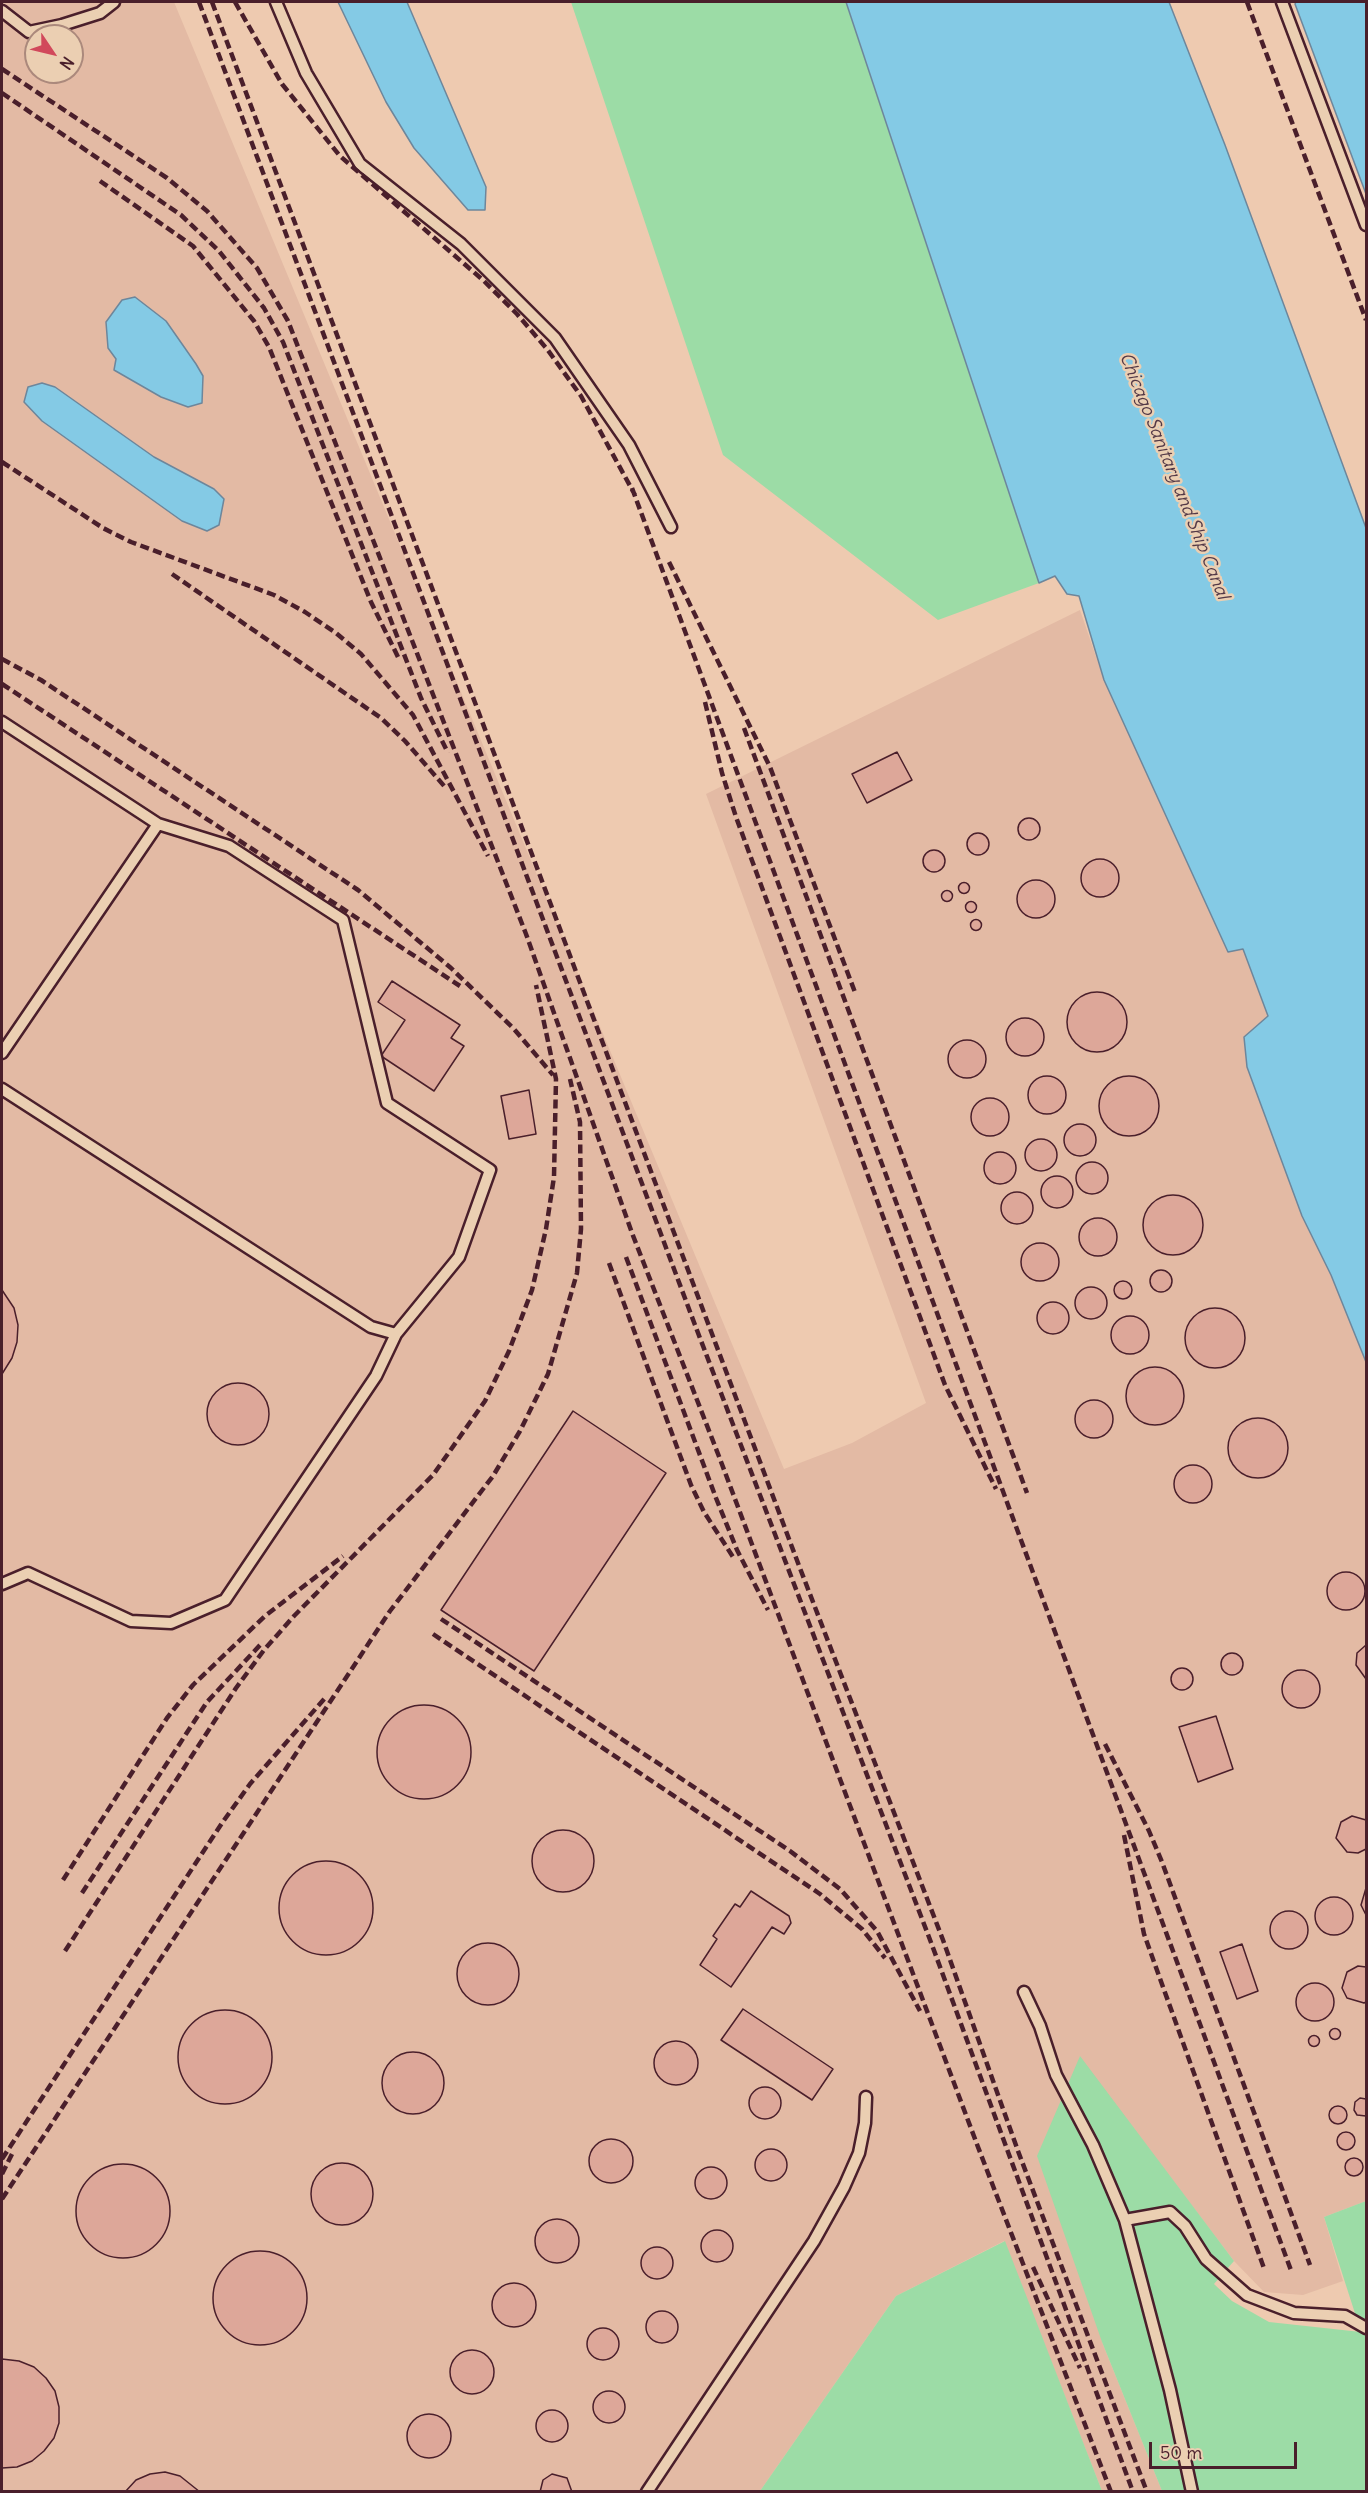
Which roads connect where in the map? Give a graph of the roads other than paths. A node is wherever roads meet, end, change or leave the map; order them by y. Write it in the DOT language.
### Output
graph roads {
  1 [pos="114,2"];
  2 [pos="276,2"];
  3 [pos="1282,2"];
  4 [pos="2,11"];
  5 [pos="1366,225"];
  6 [pos="671,527"];
  7 [pos="2,722"];
  8 [pos="158,824"];
  9 [pos="2,1053"];
  10 [pos="2,1089"];
  11 [pos="396,1334"];
  12 [pos="2,1584"];
  13 [pos="1024,1992"];
  14 [pos="866,2097"];
  15 [pos="1125,2220"];
  16 [pos="1366,2328"];
  17 [pos="647,2492"];
  18 [pos="1192,2492"];
  1 -- 4 [label="lane"];
  2 -- 6 [label="lane"];
  3 -- 5 [label="lane"];
  7 -- 8 [label="lane"];
  8 -- 9 [label="lane"];
  8 -- 11 [label="lane"];
  10 -- 11 [label="lane"];
  11 -- 12 [label="lane"];
  13 -- 15 [label="lane"];
  14 -- 17 [label="lane"];
  15 -- 16 [label="lane"];
  15 -- 18 [label="lane"];
}
